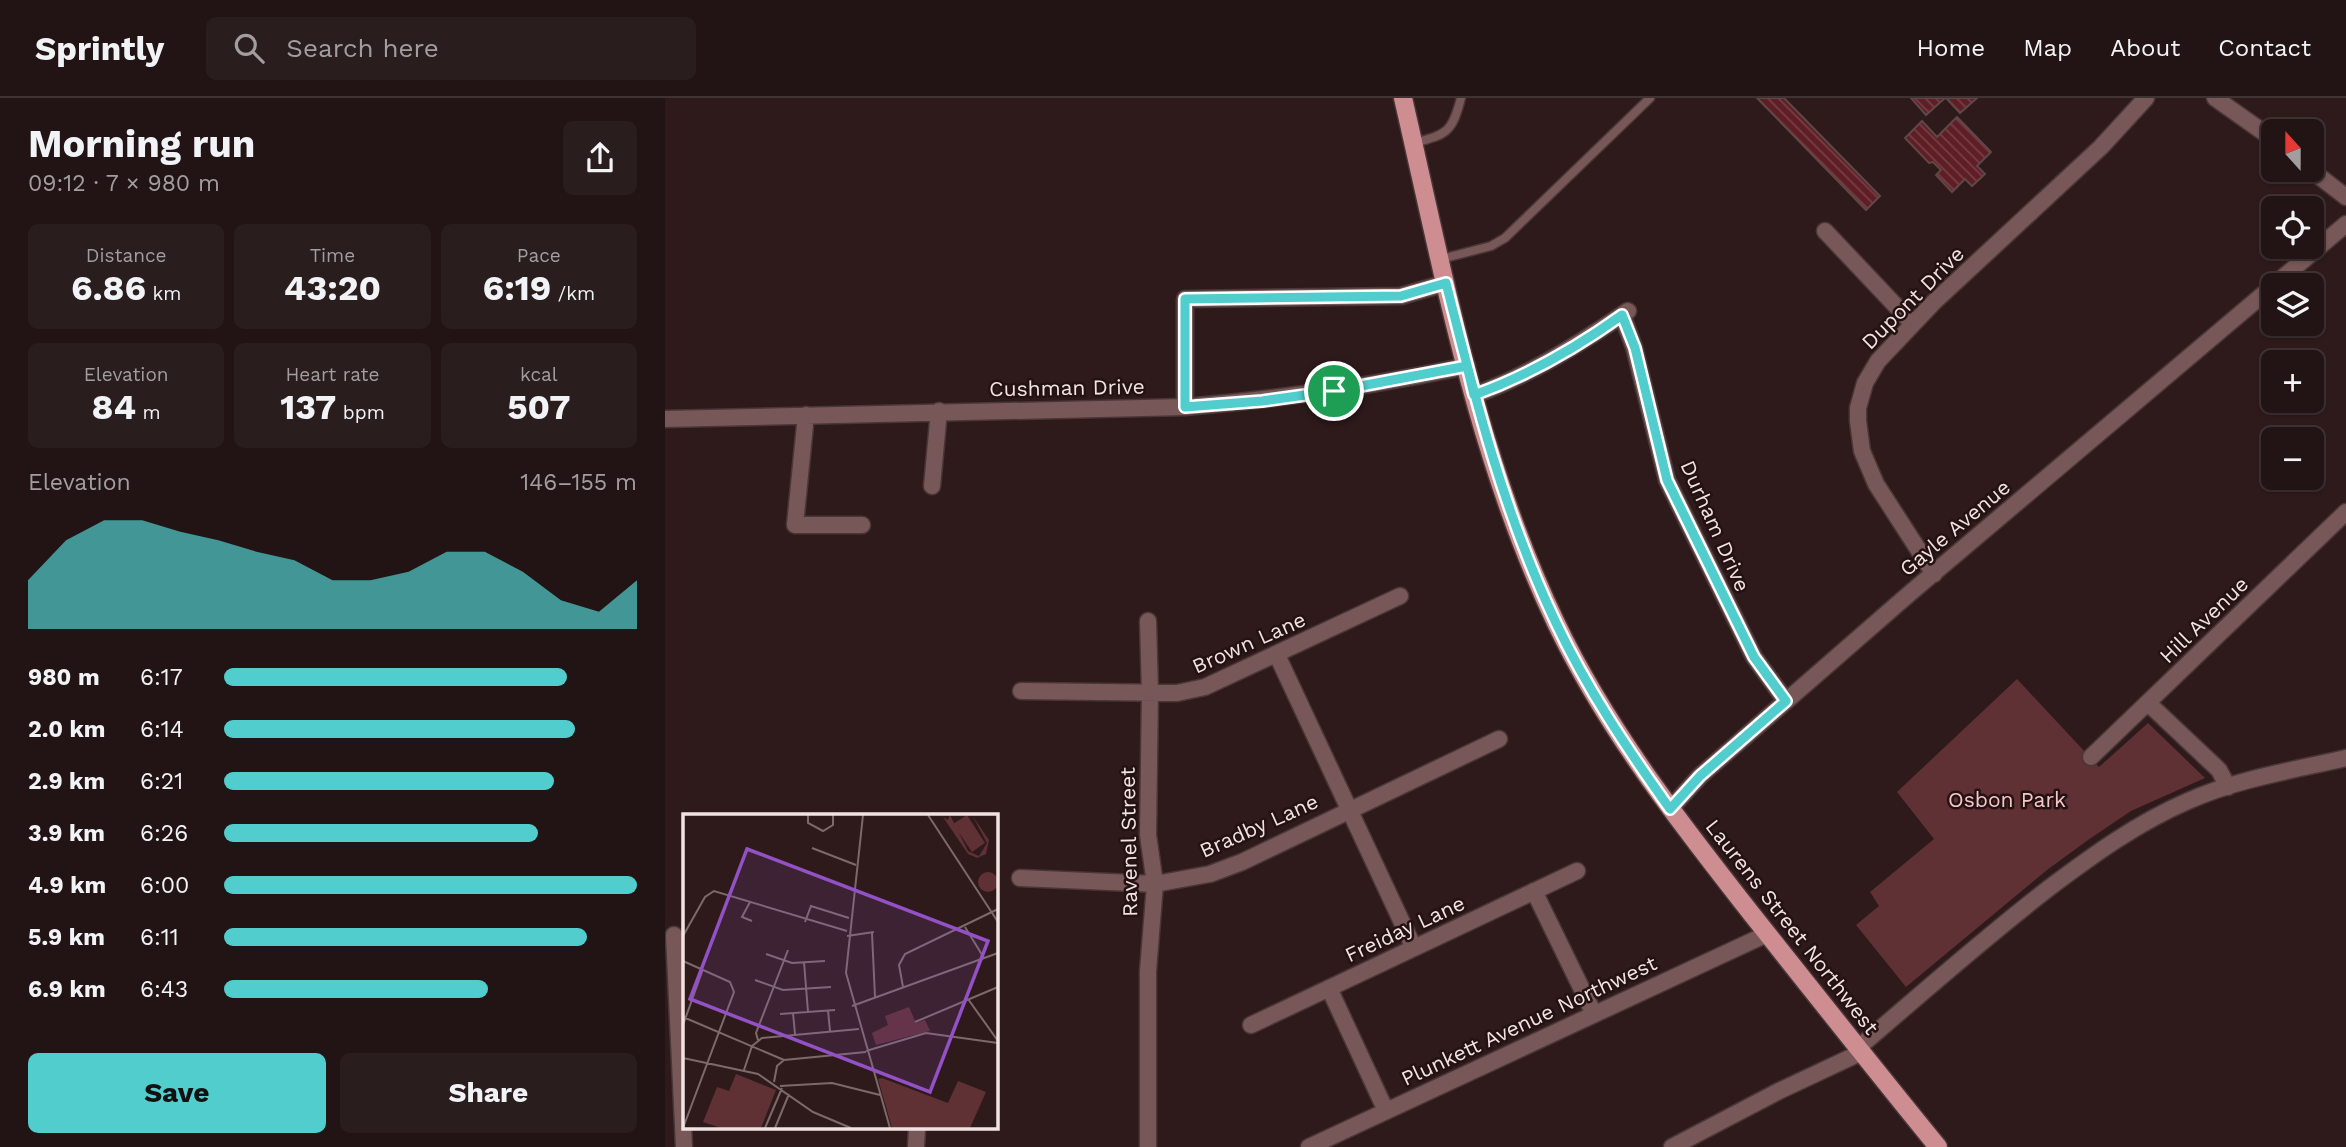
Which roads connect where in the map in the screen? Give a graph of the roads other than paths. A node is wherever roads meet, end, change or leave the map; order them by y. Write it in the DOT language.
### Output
graph roads {
  1 [pos="1403,98"];
  2 [pos="1461,98"];
  3 [pos="1650,98"];
  4 [pos="2147,98"];
  5 [pos="2215,98"];
  6 [pos="2261,131"];
  7 [pos="1414,143"];
  8 [pos="2324,180"];
  9 [pos="2346,197"];
  10 [pos="2346,224"];
  11 [pos="1825,231"];
  12 [pos="1441,259"];
  13 [pos="2289,273"];
  14 [pos="1446,283"];
  15 [pos="2261,297"];
  16 [pos="1913,324"];
  17 [pos="1467,366"];
  18 [pos="1474,395"];
  19 [pos="1185,407"];
  20 [pos="939,411"];
  21 [pos="806,415"];
  22 [pos="665,419"];
  23 [pos="932,486"];
  24 [pos="2346,512"];
  25 [pos="862,525"];
  26 [pos="1934,574"];
  27 [pos="1401,596"];
  28 [pos="1148,621"];
  29 [pos="1277,655"];
  30 [pos="1021,691"];
  31 [pos="1150,692"];
  32 [pos="1786,701"];
  33 [pos="2148,703"];
  34 [pos="1499,738"];
  35 [pos="2091,757"];
  36 [pos="2346,758"];
  37 [pos="2228,787"];
  38 [pos="1349,809"];
  39 [pos="1670,809"];
  40 [pos="1577,871"];
  41 [pos="1020,878"];
  42 [pos="1155,884"];
  43 [pos="1534,891"];
  44 [pos="1767,934"];
  45 [pos="675,935"];
  46 [pos="1414,948"];
  47 [pos="1329,988"];
  48 [pos="1594,1014"];
  49 [pos="1251,1025"];
  50 [pos="1860,1050"];
  51 [pos="1386,1111"];
  52 [pos="683,1123"];
  53 [pos="1148,1147"];
  54 [pos="1309,1147"];
  55 [pos="1672,1147"];
  56 [pos="1938,1147"];
  1 -- 7 [label="main road, Laurens Street Northwest"];
  2 -- 7 [label="lane"];
  3 -- 12 [label="lane"];
  4 -- 16 [label="street, Dupont Drive"];
  5 -- 6 [label="street"];
  7 -- 12 [label="main road, Laurens Street Northwest"];
  8 -- 9 [label="street"];
  10 -- 13 [label="street, Gayle Avenue"];
  11 -- 16 [label="street"];
  12 -- 14 [label="main road, Laurens Street Northwest"];
  14 -- 17 [label="main road, Laurens Street Northwest"];
  14 -- 19 [label="street"];
  15 -- 26 [label="street, Gayle Avenue"];
  16 -- 26 [label="street, Dupont Drive"];
  17 -- 18 [label="main road, Laurens Street Northwest"];
  17 -- 19 [label="street, Cushman Drive"];
  18 -- 32 [label="street, Durham Drive"];
  18 -- 39 [label="main road, Laurens Street Northwest"];
  19 -- 20 [label="street, Cushman Drive"];
  20 -- 21 [label="street, Cushman Drive"];
  20 -- 23 [label="street"];
  21 -- 22 [label="street, Cushman Drive"];
  21 -- 25 [label="street"];
  24 -- 33 [label="street, Hill Avenue"];
  26 -- 32 [label="street, Gayle Avenue"];
  27 -- 29 [label="street, Brown Lane"];
  28 -- 31 [label="street, Ravenel Street"];
  29 -- 31 [label="street, Brown Lane"];
  29 -- 38 [label="street"];
  30 -- 31 [label="street, Brown Lane"];
  31 -- 42 [label="street, Ravenel Street"];
  32 -- 39 [label="street, Gayle Avenue"];
  33 -- 35 [label="street, Hill Avenue"];
  33 -- 37 [label="street"];
  34 -- 38 [label="street, Bradby Lane"];
  36 -- 37 [label="street"];
  37 -- 50 [label="street"];
  38 -- 42 [label="street, Bradby Lane"];
  38 -- 46 [label="street"];
  39 -- 44 [label="main road, Laurens Street Northwest"];
  40 -- 43 [label="street, Freiday Lane"];
  41 -- 42 [label="street, Bradby Lane"];
  42 -- 53 [label="street, Ravenel Street"];
  43 -- 46 [label="street, Freiday Lane"];
  43 -- 48 [label="street"];
  44 -- 48 [label="street, Plunkett Avenue Northwest"];
  44 -- 50 [label="main road, Laurens Street Northwest"];
  45 -- 52 [label="street"];
  46 -- 47 [label="street, Freiday Lane"];
  47 -- 49 [label="street, Freiday Lane"];
  47 -- 51 [label="street"];
  48 -- 51 [label="street, Plunkett Avenue Northwest"];
  50 -- 55 [label="street"];
  50 -- 56 [label="main road, Laurens Street Northwest"];
  51 -- 54 [label="street, Plunkett Avenue Northwest"];
}
